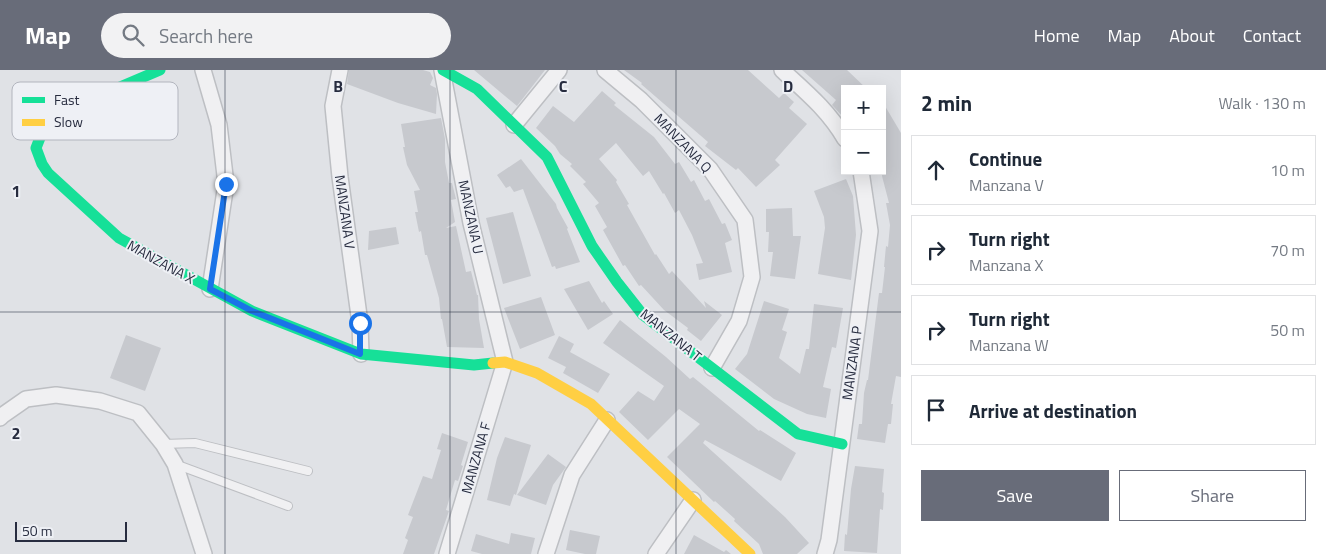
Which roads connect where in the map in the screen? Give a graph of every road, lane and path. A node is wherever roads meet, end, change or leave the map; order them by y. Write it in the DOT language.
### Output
graph roads {
  1 [pos="160,70"];
  2 [pos="203,70"];
  3 [pos="340,70"];
  4 [pos="443,70"];
  5 [pos="559,70"];
  6 [pos="605,70"];
  7 [pos="782,70"];
  8 [pos="132,82"];
  9 [pos="514,125"];
  10 [pos="841,133"];
  11 [pos="39,140"];
  12 [pos="862,175"];
  13 [pos="210,289"];
  14 [pos="360,354"];
  15 [pos="504,362"];
  16 [pos="712,368"];
  17 [pos="0,418"];
  18 [pos="607,420"];
  19 [pos="163,444"];
  20 [pos="842,444"];
  21 [pos="175,464"];
  22 [pos="308,471"];
  23 [pos="693,500"];
  24 [pos="288,506"];
  25 [pos="204,554"];
  26 [pos="447,554"];
  27 [pos="546,554"];
  28 [pos="656,554"];
  29 [pos="750,554"];
  30 [pos="825,554"];
  1 -- 8 [label="street, MANZANA X"];
  2 -- 13 [label="street"];
  3 -- 14 [label="street, MANZANA V"];
  4 -- 9 [label="street, MANZANA T"];
  4 -- 15 [label="street, MANZANA U"];
  5 -- 9 [label="street"];
  6 -- 16 [label="street, MANZANA Q"];
  7 -- 10 [label="street"];
  9 -- 16 [label="street, MANZANA T"];
  11 -- 13 [label="street, MANZANA X"];
  12 -- 20 [label="street, MANZANA P"];
  13 -- 14 [label="street, MANZANA X"];
  14 -- 15 [label="street, MANZANA X"];
  15 -- 18 [label="street"];
  15 -- 26 [label="street, MANZANA F"];
  16 -- 20 [label="street, MANZANA T"];
  17 -- 19 [label="street"];
  18 -- 23 [label="street"];
  18 -- 27 [label="street"];
  19 -- 21 [label="street"];
  19 -- 22 [label="lane"];
  20 -- 30 [label="street, MANZANA P"];
  21 -- 24 [label="lane"];
  21 -- 25 [label="street"];
  23 -- 28 [label="street"];
  23 -- 29 [label="street"];
}
